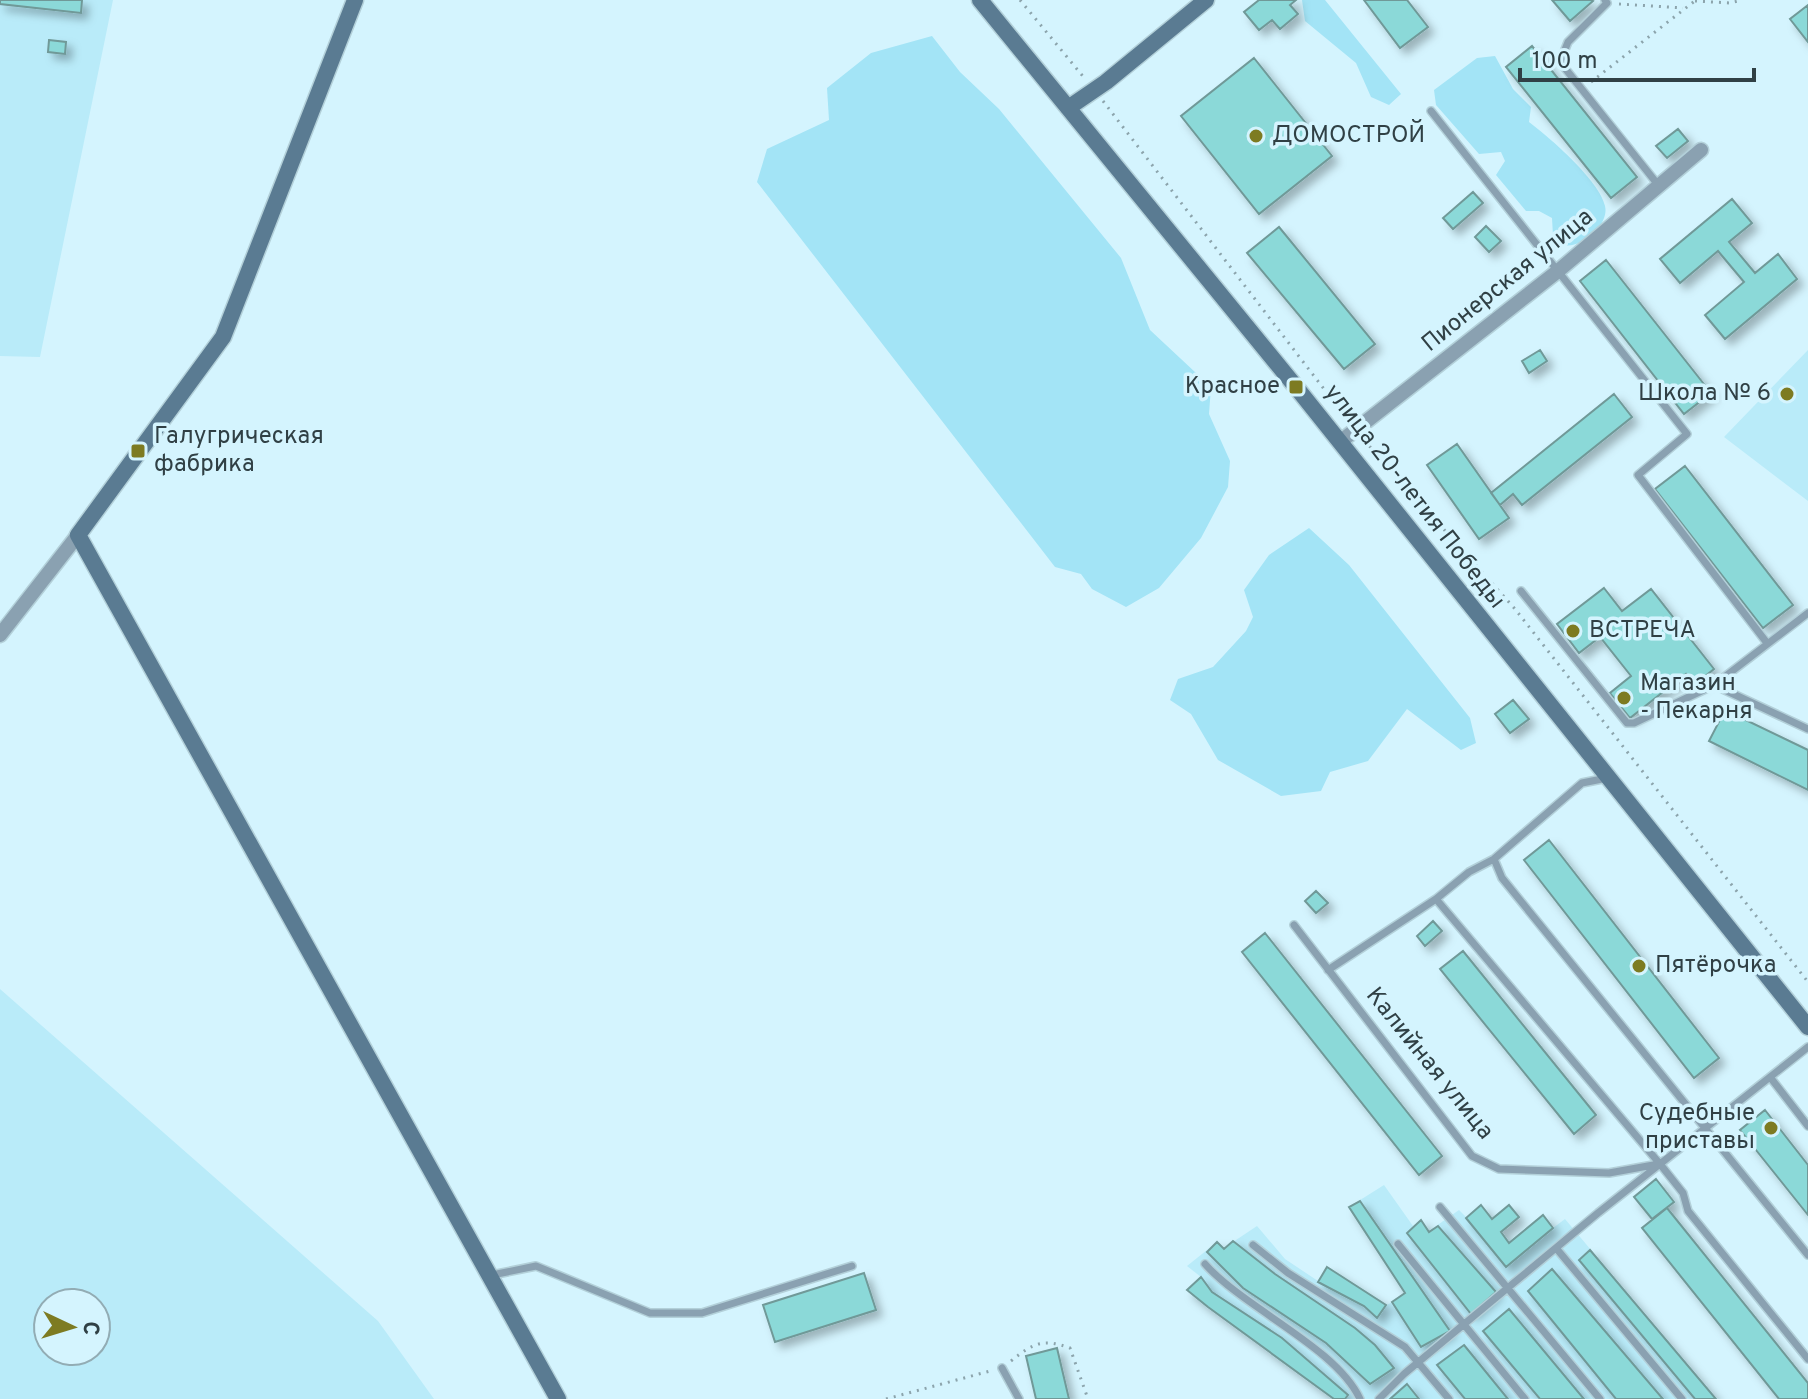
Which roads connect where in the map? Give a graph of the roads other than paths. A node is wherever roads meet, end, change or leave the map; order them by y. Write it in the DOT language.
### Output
graph roads {
  1 [pos="355,0"];
  2 [pos="980,0"];
  3 [pos="1206,0"];
  4 [pos="1606,1"];
  5 [pos="1068,108"];
  6 [pos="1431,111"];
  7 [pos="1701,150"];
  8 [pos="1659,186"];
  9 [pos="1558,271"];
  10 [pos="1340,442"];
  11 [pos="78,535"];
  12 [pos="1521,591"];
  13 [pos="1808,613"];
  14 [pos="0,635"];
  15 [pos="1767,643"];
  16 [pos="1714,685"];
  17 [pos="1808,729"];
  18 [pos="1609,778"];
  19 [pos="1494,859"];
  20 [pos="1436,899"];
  21 [pos="1294,925"];
  22 [pos="1328,970"];
  23 [pos="1808,1027"];
  24 [pos="1808,1047"];
  25 [pos="1770,1077"];
  26 [pos="1808,1126"];
  27 [pos="1706,1127"];
  28 [pos="1660,1164"];
  29 [pos="1440,1207"];
  30 [pos="1398,1244"];
  31 [pos="1253,1245"];
  32 [pos="1556,1248"];
  33 [pos="1808,1255"];
  34 [pos="1205,1264"];
  35 [pos="852,1266"];
  36 [pos="490,1276"];
  37 [pos="1509,1287"];
  38 [pos="1463,1325"];
  39 [pos="1808,1359"];
  40 [pos="1418,1362"];
  41 [pos="1002,1368"];
  42 [pos="558,1399"];
  43 [pos="1019,1399"];
  44 [pos="1360,1399"];
  45 [pos="1379,1399"];
  46 [pos="1449,1399"];
  47 [pos="1525,1399"];
  48 [pos="1600,1399"];
  49 [pos="1682,1399"];
  1 -- 11 [label="street"];
  2 -- 5 [label="street, улица 20-летия Победы"];
  3 -- 5 [label="street"];
  4 -- 8 [label="lane"];
  5 -- 10 [label="street, улица 20-летия Победы"];
  6 -- 9 [label="lane"];
  7 -- 8 [label="street, Пионерская улица"];
  8 -- 9 [label="street, Пионерская улица"];
  9 -- 10 [label="street, Пионерская улица"];
  9 -- 15 [label="lane"];
  10 -- 18 [label="street, улица 20-летия Победы"];
  11 -- 14 [label="street"];
  11 -- 36 [label="street"];
  12 -- 16 [label="lane"];
  13 -- 15 [label="lane"];
  15 -- 16 [label="lane"];
  16 -- 17 [label="lane"];
  18 -- 19 [label="lane"];
  18 -- 23 [label="street, улица 20-летия Победы"];
  19 -- 20 [label="lane"];
  19 -- 27 [label="lane"];
  20 -- 22 [label="lane"];
  20 -- 28 [label="lane"];
  21 -- 22 [label="lane, Калийная улица"];
  22 -- 28 [label="lane, Калийная улица"];
  24 -- 25 [label="lane"];
  25 -- 26 [label="lane"];
  25 -- 27 [label="lane"];
  27 -- 28 [label="lane"];
  27 -- 33 [label="lane"];
  28 -- 32 [label="lane"];
  28 -- 39 [label="lane"];
  29 -- 37 [label="lane"];
  30 -- 38 [label="lane"];
  31 -- 40 [label="lane"];
  32 -- 37 [label="lane"];
  32 -- 49 [label="lane"];
  34 -- 44 [label="lane"];
  35 -- 36 [label="lane"];
  36 -- 42 [label="street"];
  37 -- 38 [label="lane"];
  37 -- 48 [label="lane"];
  38 -- 40 [label="lane"];
  38 -- 47 [label="lane"];
  40 -- 45 [label="lane"];
  40 -- 46 [label="lane"];
  41 -- 43 [label="lane"];
}
